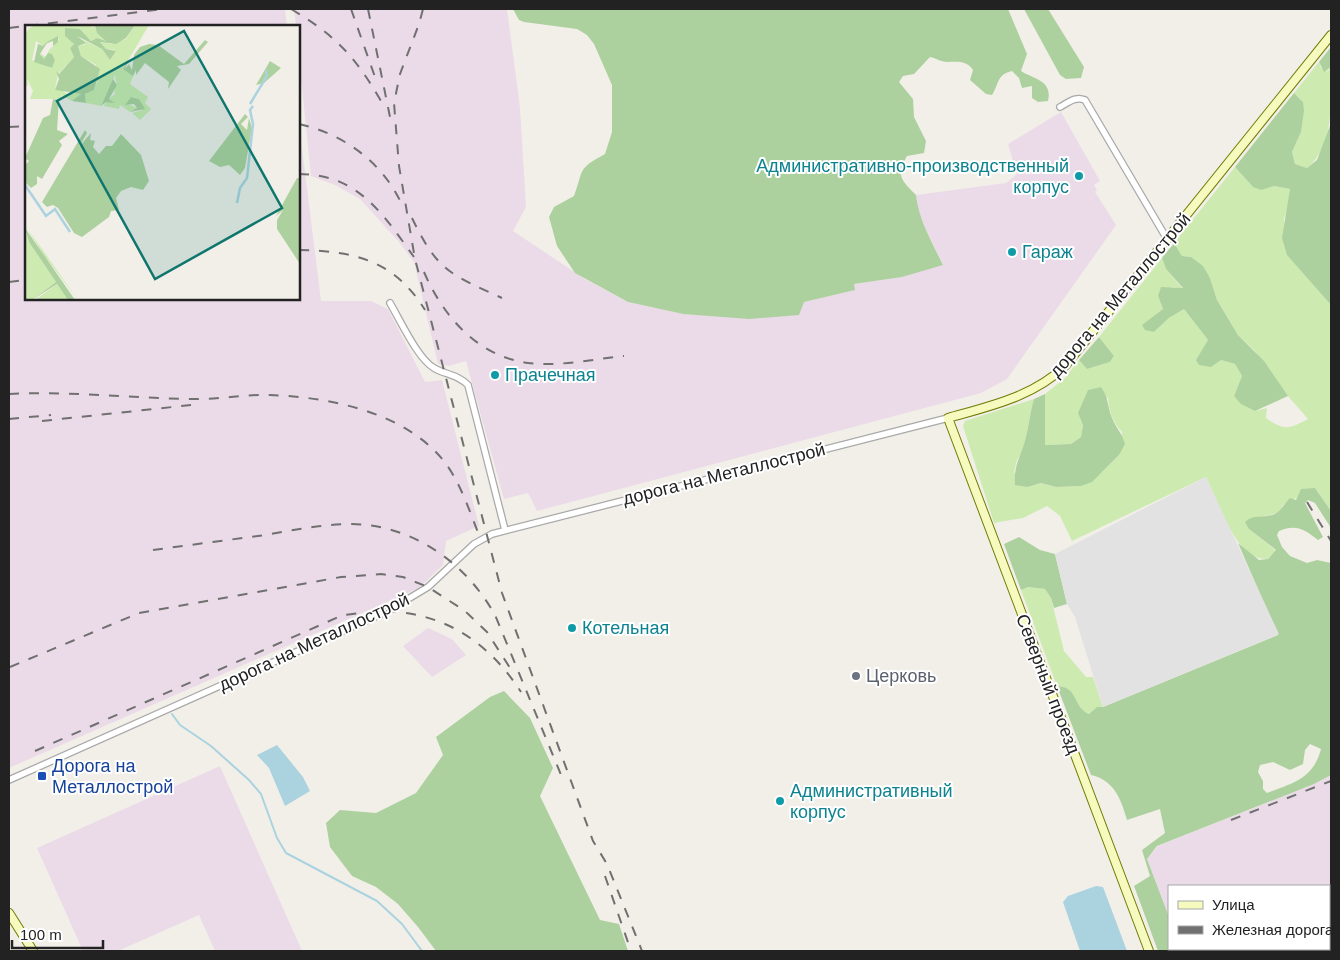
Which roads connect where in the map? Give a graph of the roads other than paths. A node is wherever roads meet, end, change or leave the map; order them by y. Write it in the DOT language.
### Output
graph roads {
  1 [pos="1331,35"];
  2 [pos="1060,107"];
  3 [pos="1167,239"];
  4 [pos="390,303"];
  5 [pos="948,418"];
  6 [pos="505,530"];
  7 [pos="9,780"];
  8 [pos="9,912"];
  9 [pos="33,951"];
  10 [pos="1149,951"];
  1 -- 3 [label="street, дорога на Металлострой"];
  2 -- 3 [label="street"];
  3 -- 5 [label="street, дорога на Металлострой"];
  4 -- 6 [label="street"];
  5 -- 6 [label="street, дорога на Металлострой"];
  5 -- 10 [label="street, Северный проезд"];
  6 -- 7 [label="street, дорога на Металлострой"];
  8 -- 9 [label="street"];
}
